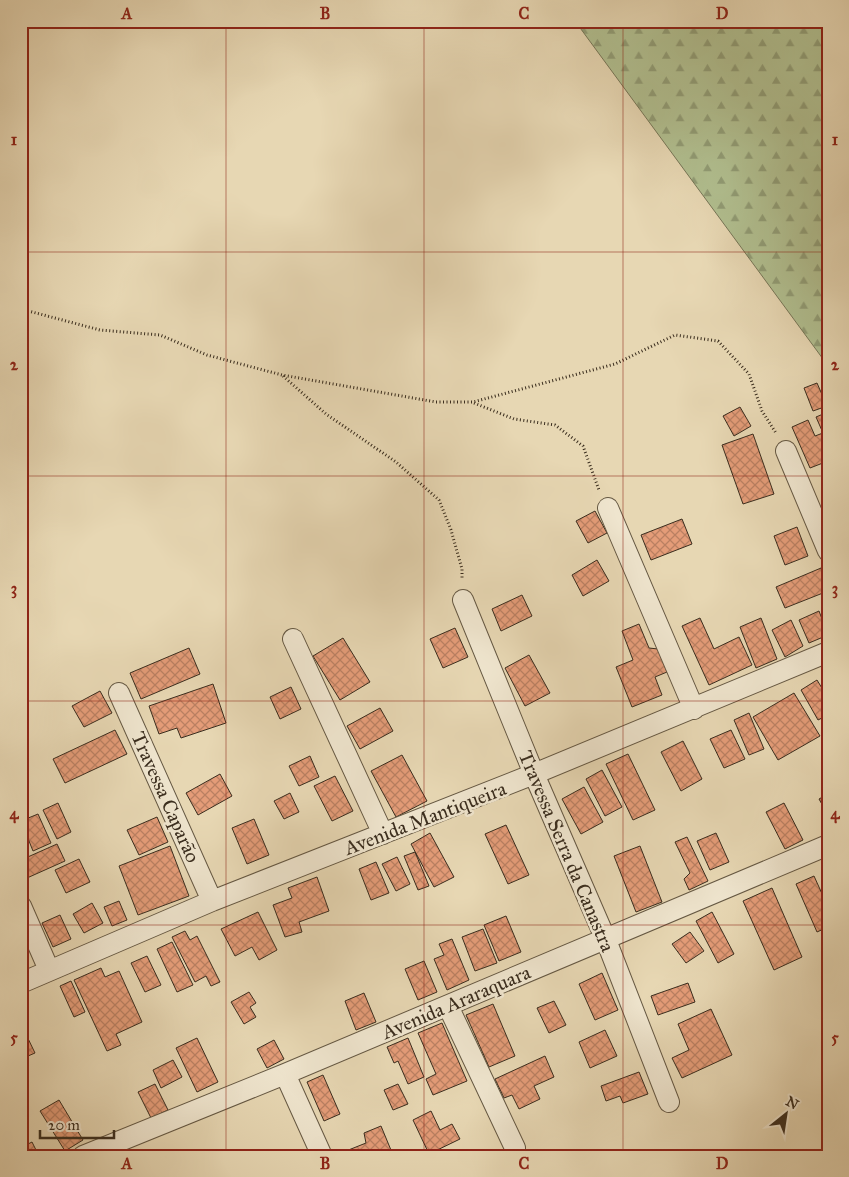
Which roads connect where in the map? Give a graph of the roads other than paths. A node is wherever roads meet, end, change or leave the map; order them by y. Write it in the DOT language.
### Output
graph roads {
  1 [pos="786,451"];
  2 [pos="608,508"];
  3 [pos="828,551"];
  4 [pos="463,600"];
  5 [pos="293,639"];
  6 [pos="828,652"];
  7 [pos="119,693"];
  8 [pos="694,708"];
  9 [pos="534,774"];
  10 [pos="383,834"];
  11 [pos="828,845"];
  12 [pos="212,901"];
  13 [pos="21,906"];
  14 [pos="606,940"];
  15 [pos="48,970"];
  16 [pos="21,983"];
  17 [pos="448,1006"];
  18 [pos="285,1074"];
  19 [pos="669,1102"];
  20 [pos="123,1148"];
  21 [pos="514,1148"];
  22 [pos="83,1156"];
  23 [pos="322,1156"];
  1 -- 3 [label="street"];
  2 -- 8 [label="street"];
  4 -- 9 [label="street, Travessa Serra da Canastra"];
  5 -- 10 [label="street"];
  6 -- 8 [label="street, Avenida Mantiqueira"];
  7 -- 12 [label="street, Travessa Caparão"];
  8 -- 9 [label="street, Avenida Mantiqueira"];
  9 -- 10 [label="street, Avenida Mantiqueira"];
  9 -- 14 [label="street, Travessa Serra da Canastra"];
  10 -- 12 [label="street, Avenida Mantiqueira"];
  11 -- 14 [label="street, Avenida Araraquara"];
  12 -- 15 [label="street, Avenida Mantiqueira"];
  13 -- 15 [label="street"];
  14 -- 17 [label="street, Avenida Araraquara"];
  14 -- 19 [label="street, Travessa Serra da Canastra"];
  15 -- 16 [label="street, Avenida Mantiqueira"];
  17 -- 18 [label="street, Avenida Araraquara"];
  17 -- 21 [label="street"];
  18 -- 20 [label="street, Avenida Araraquara"];
  18 -- 23 [label="street"];
  20 -- 22 [label="street, Avenida Araraquara"];
}
